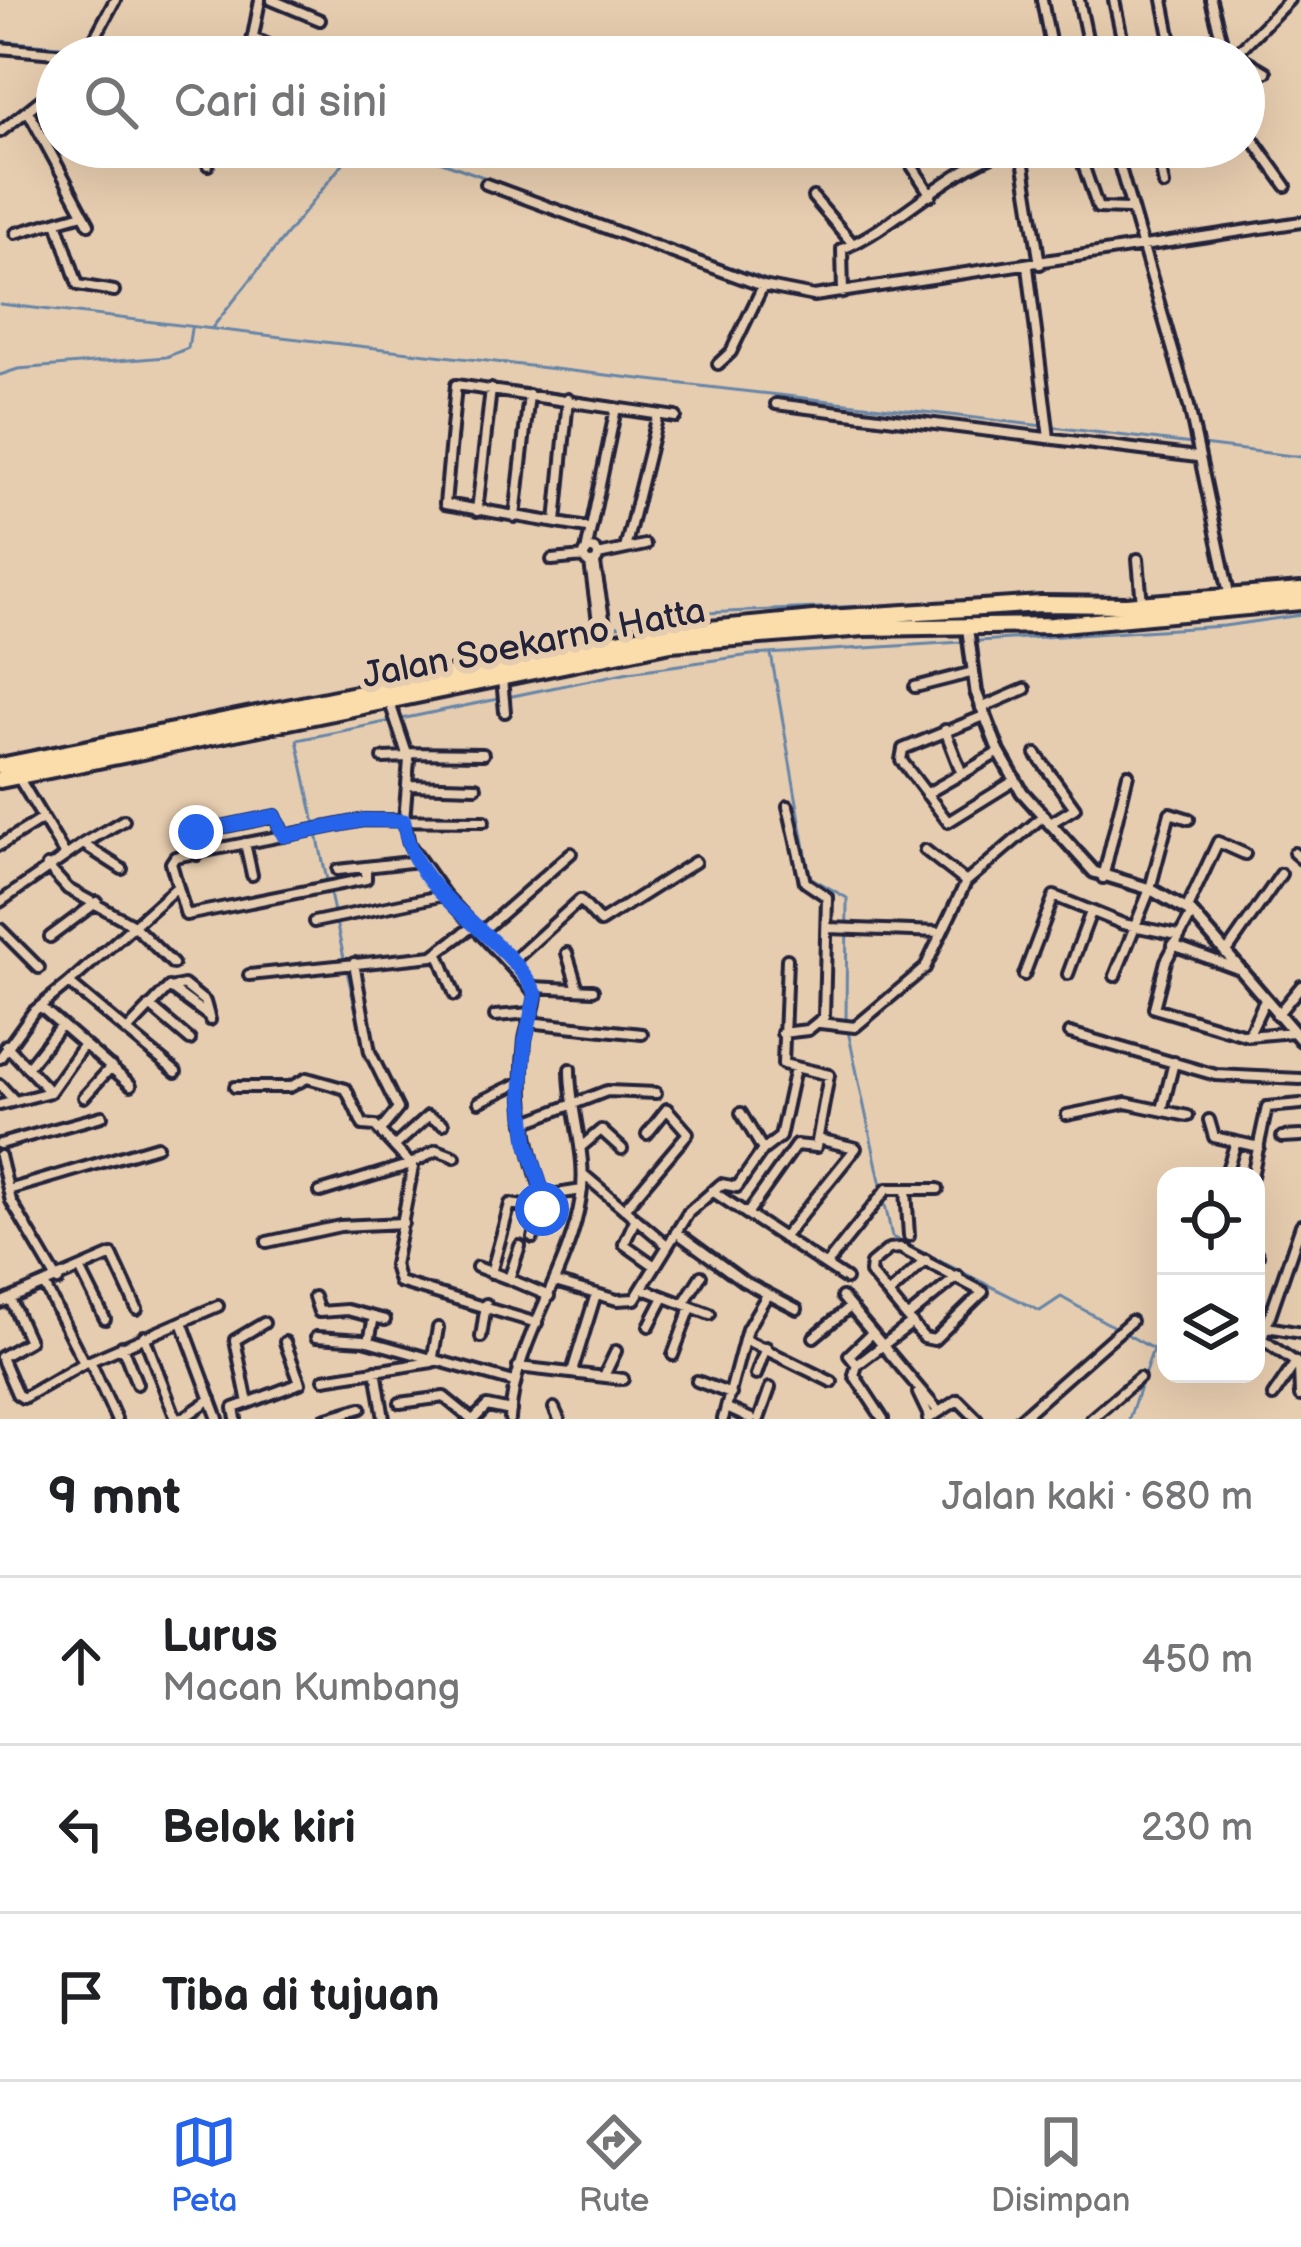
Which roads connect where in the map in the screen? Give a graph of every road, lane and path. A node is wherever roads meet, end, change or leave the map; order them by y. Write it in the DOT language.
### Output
graph roads {
  1 [pos="115,0"];
  2 [pos="260,0"];
  3 [pos="272,0"];
  4 [pos="1042,0"];
  5 [pos="1079,0"];
  6 [pos="1114,0"];
  7 [pos="1163,0"];
  8 [pos="1211,0"];
  9 [pos="1288,0"];
  10 [pos="320,20"];
  11 [pos="96,36"];
  12 [pos="253,36"];
  13 [pos="1049,36"];
  14 [pos="1087,36"];
  15 [pos="1122,36"];
  16 [pos="1170,36"];
  17 [pos="1227,36"];
  18 [pos="1255,36"];
  19 [pos="0,48"];
  20 [pos="36,50"];
  21 [pos="36,105"];
  22 [pos="28,111"];
  23 [pos="36,126"];
  24 [pos="0,132"];
  25 [pos="1265,156"];
  26 [pos="58,168"];
  27 [pos="913,168"];
  28 [pos="972,168"];
  29 [pos="1025,168"];
  30 [pos="1084,168"];
  31 [pos="1119,168"];
  32 [pos="1161,168"];
  33 [pos="486,184"];
  34 [pos="1164,185"];
  35 [pos="1286,186"];
  36 [pos="931,195"];
  37 [pos="813,197"];
  38 [pos="1128,209"];
  39 [pos="83,214"];
  40 [pos="57,222"];
  41 [pos="1301,222"];
  42 [pos="89,224"];
  43 [pos="16,233"];
  44 [pos="853,244"];
  45 [pos="1140,247"];
  46 [pos="1040,259"];
  47 [pos="1028,266"];
  48 [pos="763,286"];
  49 [pos="842,288"];
  50 [pos="114,291"];
  51 [pos="718,364"];
  52 [pos="491,389"];
  53 [pos="529,395"];
  54 [pos="568,399"];
  55 [pos="776,404"];
  56 [pos="616,408"];
  57 [pos="658,415"];
  58 [pos="676,417"];
  59 [pos="1049,436"];
  60 [pos="1197,454"];
  61 [pos="477,511"];
  62 [pos="515,517"];
  63 [pos="556,522"];
  64 [pos="587,527"];
  65 [pos="645,545"];
  66 [pos="625,549"];
  67 [pos="590,558"];
  68 [pos="1138,559"];
  69 [pos="552,560"];
  70 [pos="1301,591"];
  71 [pos="1230,595"];
  72 [pos="1301,602"];
  73 [pos="1142,604"];
  74 [pos="967,628"];
  75 [pos="716,633"];
  76 [pos="604,640"];
  77 [pos="970,674"];
  78 [pos="915,687"];
  79 [pos="502,689"];
  80 [pos="1025,689"];
  81 [pos="506,712"];
  82 [pos="983,712"];
  83 [pos="392,714"];
  84 [pos="945,730"];
  85 [pos="999,752"];
  86 [pos="483,754"];
  87 [pos="1036,754"];
  88 [pos="407,755"];
  89 [pos="383,758"];
  90 [pos="0,766"];
  91 [pos="962,774"];
  92 [pos="1128,774"];
  93 [pos="17,776"];
  94 [pos="0,780"];
  95 [pos="1014,781"];
  96 [pos="409,785"];
  97 [pos="476,787"];
  98 [pos="926,794"];
  99 [pos="788,806"];
  100 [pos="42,819"];
  101 [pos="1189,819"];
  102 [pos="124,820"];
  103 [pos="1046,820"];
  104 [pos="404,821"];
  105 [pos="484,821"];
  106 [pos="284,836"];
  107 [pos="245,843"];
  108 [pos="83,844"];
  109 [pos="0,845"];
  110 [pos="925,850"];
  111 [pos="571,853"];
  112 [pos="197,854"];
  113 [pos="1245,854"];
  114 [pos="65,855"];
  115 [pos="419,861"];
  116 [pos="695,862"];
  117 [pos="47,866"];
  118 [pos="366,867"];
  119 [pos="122,868"];
  120 [pos="338,870"];
  121 [pos="1281,874"];
  122 [pos="252,875"];
  123 [pos="1103,878"];
  124 [pos="966,882"];
  125 [pos="177,887"];
  126 [pos="1150,890"];
  127 [pos="445,895"];
  128 [pos="0,902"];
  129 [pos="97,902"];
  130 [pos="1189,910"];
  131 [pos="1091,912"];
  132 [pos="314,922"];
  133 [pos="132,924"];
  134 [pos="1135,927"];
  135 [pos="828,928"];
  136 [pos="0,929"];
  137 [pos="477,930"];
  138 [pos="940,932"];
  139 [pos="1178,935"];
  140 [pos="50,937"];
  141 [pos="1173,946"];
  142 [pos="1226,952"];
  143 [pos="567,953"];
  144 [pos="439,954"];
  145 [pos="787,959"];
  146 [pos="512,962"];
  147 [pos="350,963"];
  148 [pos="173,964"];
  149 [pos="39,968"];
  150 [pos="1238,969"];
  151 [pos="1068,974"];
  152 [pos="249,975"];
  153 [pos="1024,975"];
  154 [pos="1115,976"];
  155 [pos="69,983"];
  156 [pos="1301,986"];
  157 [pos="533,987"];
  158 [pos="578,989"];
  159 [pos="593,990"];
  160 [pos="455,995"];
  161 [pos="1264,1002"];
  162 [pos="150,1006"];
  163 [pos="42,1008"];
  164 [pos="1277,1015"];
  165 [pos="495,1016"];
  166 [pos="209,1018"];
  167 [pos="530,1018"];
  168 [pos="820,1023"];
  169 [pos="61,1025"];
  170 [pos="127,1030"];
  171 [pos="782,1033"];
  172 [pos="1070,1033"];
  173 [pos="641,1034"];
  174 [pos="1248,1036"];
  175 [pos="1297,1036"];
  176 [pos="190,1040"];
  177 [pos="84,1044"];
  178 [pos="5,1045"];
  179 [pos="0,1058"];
  180 [pos="1174,1062"];
  181 [pos="111,1066"];
  182 [pos="304,1067"];
  183 [pos="27,1068"];
  184 [pos="795,1068"];
  185 [pos="570,1069"];
  186 [pos="176,1072"];
  187 [pos="307,1078"];
  188 [pos="1301,1078"];
  189 [pos="522,1081"];
  190 [pos="131,1084"];
  191 [pos="0,1085"];
  192 [pos="235,1087"];
  193 [pos="50,1092"];
  194 [pos="656,1093"];
  195 [pos="83,1097"];
  196 [pos="15,1101"];
  197 [pos="479,1102"];
  198 [pos="1301,1104"];
  199 [pos="0,1105"];
  200 [pos="570,1106"];
  201 [pos="1162,1110"];
  202 [pos="741,1113"];
  203 [pos="1067,1115"];
  204 [pos="102,1116"];
  205 [pos="1188,1116"];
  206 [pos="1209,1120"];
  207 [pos="524,1123"];
  208 [pos="443,1124"];
  209 [pos="380,1131"];
  210 [pos="647,1134"];
  211 [pos="1301,1136"];
  212 [pos="1282,1137"];
  213 [pos="818,1139"];
  214 [pos="0,1144"];
  215 [pos="1235,1145"];
  216 [pos="157,1146"];
  217 [pos="394,1146"];
  218 [pos="581,1147"];
  219 [pos="1259,1147"];
  220 [pos="622,1149"];
  221 [pos="763,1150"];
  222 [pos="0,1156"];
  223 [pos="454,1157"];
  224 [pos="411,1163"];
  225 [pos="1228,1167"];
  226 [pos="1254,1167"];
  227 [pos="584,1174"];
  228 [pos="715,1189"];
  229 [pos="906,1189"];
  230 [pos="938,1189"];
  231 [pos="8,1190"];
  232 [pos="582,1190"];
  233 [pos="320,1192"];
  234 [pos="544,1196"];
  235 [pos="542,1209"];
  236 [pos="624,1209"];
  237 [pos="747,1214"];
  238 [pos="635,1220"];
  239 [pos="403,1222"];
  240 [pos="1301,1226"];
  241 [pos="676,1232"];
  242 [pos="909,1236"];
  243 [pos="533,1238"];
  244 [pos="783,1238"];
  245 [pos="267,1242"];
  246 [pos="667,1245"];
  247 [pos="520,1246"];
  248 [pos="926,1260"];
  249 [pos="826,1265"];
  250 [pos="655,1266"];
  251 [pos="477,1267"];
  252 [pos="81,1271"];
  253 [pos="491,1273"];
  254 [pos="701,1276"];
  255 [pos="958,1276"];
  256 [pos="509,1279"];
  257 [pos="846,1279"];
  258 [pos="58,1281"];
  259 [pos="555,1282"];
  260 [pos="45,1286"];
  261 [pos="644,1289"];
  262 [pos="343,1293"];
  263 [pos="596,1294"];
  264 [pos="889,1294"];
  265 [pos="767,1295"];
  266 [pos="549,1296"];
  267 [pos="314,1297"];
  268 [pos="664,1297"];
  269 [pos="842,1297"];
  270 [pos="5,1301"];
  271 [pos="486,1304"];
  272 [pos="687,1305"];
  273 [pos="218,1306"];
  274 [pos="850,1307"];
  275 [pos="137,1309"];
  276 [pos="797,1309"];
  277 [pos="346,1310"];
  278 [pos="710,1314"];
  279 [pos="374,1317"];
  280 [pos="105,1319"];
  281 [pos="385,1319"];
  282 [pos="910,1320"];
  283 [pos="1131,1321"];
  284 [pos="182,1322"];
  285 [pos="264,1323"];
  286 [pos="537,1323"];
  287 [pos="649,1326"];
  288 [pos="1267,1327"];
  289 [pos="438,1328"];
  290 [pos="1265,1330"];
  291 [pos="1301,1333"];
  292 [pos="871,1334"];
  293 [pos="144,1336"];
  294 [pos="814,1336"];
  295 [pos="316,1337"];
  296 [pos="481,1337"];
  297 [pos="744,1339"];
  298 [pos="369,1341"];
  299 [pos="1265,1341"];
  300 [pos="285,1342"];
  301 [pos="122,1346"];
  302 [pos="766,1347"];
  303 [pos="881,1347"];
  304 [pos="616,1351"];
  305 [pos="673,1355"];
  306 [pos="434,1358"];
  307 [pos="87,1362"];
  308 [pos="1298,1364"];
  309 [pos="857,1365"];
  310 [pos="518,1366"];
  311 [pos="376,1370"];
  312 [pos="572,1372"];
  313 [pos="756,1375"];
  314 [pos="604,1376"];
  315 [pos="1138,1378"];
  316 [pos="324,1379"];
  317 [pos="623,1379"];
  318 [pos="697,1381"];
  319 [pos="514,1382"];
  320 [pos="832,1382"];
  321 [pos="137,1384"];
  322 [pos="1281,1384"];
  323 [pos="770,1388"];
  324 [pos="731,1394"];
  325 [pos="1274,1396"];
  326 [pos="1300,1396"];
  327 [pos="211,1399"];
  328 [pos="248,1403"];
  329 [pos="400,1403"];
  330 [pos="361,1408"];
  331 [pos="554,1408"];
  332 [pos="727,1408"];
  333 [pos="510,1415"];
  334 [pos="932,1416"];
  335 [pos="336,1417"];
  336 [pos="116,1419"];
  337 [pos="218,1419"];
  338 [pos="236,1419"];
  339 [pos="324,1419"];
  340 [pos="384,1419"];
  341 [pos="472,1419"];
  342 [pos="559,1419"];
  343 [pos="723,1419"];
  344 [pos="755,1419"];
  345 [pos="883,1419"];
  346 [pos="977,1419"];
  347 [pos="1020,1419"];
  348 [pos="1091,1419"];
  1 -- 11 [label="street"];
  2 -- 12 [label="street"];
  3 -- 10 [label="street"];
  4 -- 13 [label="street"];
  5 -- 14 [label="street"];
  6 -- 15 [label="street"];
  7 -- 16 [label="street"];
  8 -- 17 [label="street"];
  9 -- 18 [label="street"];
  19 -- 20 [label="street"];
  21 -- 22 [label="street"];
  22 -- 23 [label="street"];
  22 -- 24 [label="street"];
  25 -- 35 [label="street"];
  26 -- 39 [label="street"];
  27 -- 36 [label="street"];
  28 -- 36 [label="street"];
  29 -- 46 [label="street"];
  30 -- 38 [label="street"];
  31 -- 38 [label="street"];
  32 -- 34 [label="street"];
  33 -- 48 [label="street"];
  36 -- 44 [label="street"];
  37 -- 44 [label="street"];
  38 -- 45 [label="street"];
  39 -- 40 [label="street"];
  39 -- 42 [label="street"];
  40 -- 43 [label="street"];
  40 -- 50 [label="street"];
  41 -- 45 [label="street"];
  44 -- 49 [label="street"];
  45 -- 46 [label="street"];
  45 -- 60 [label="street"];
  46 -- 47 [label="street"];
  47 -- 49 [label="street"];
  47 -- 59 [label="street"];
  48 -- 49 [label="street"];
  48 -- 51 [label="street"];
  52 -- 53 [label="street"];
  52 -- 61 [label="street"];
  52 -- 61 [label="street"];
  53 -- 54 [label="street"];
  53 -- 62 [label="street"];
  54 -- 56 [label="street"];
  54 -- 63 [label="street"];
  55 -- 59 [label="street"];
  56 -- 57 [label="street"];
  56 -- 64 [label="street"];
  57 -- 58 [label="street"];
  57 -- 66 [label="street"];
  59 -- 60 [label="street"];
  60 -- 71 [label="street"];
  61 -- 62 [label="street"];
  62 -- 63 [label="street"];
  63 -- 64 [label="street"];
  64 -- 67 [label="street"];
  65 -- 66 [label="street"];
  66 -- 67 [label="street"];
  67 -- 69 [label="street"];
  67 -- 76 [label="street"];
  68 -- 73 [label="street"];
  70 -- 71 [label="highway, Jalan Soekarno Hatta"];
  71 -- 73 [label="highway, Jalan Soekarno Hatta"];
  72 -- 74 [label="highway, Jalan Soekarno Hatta"];
  73 -- 75 [label="highway, Jalan Soekarno Hatta"];
  74 -- 75 [label="highway, Jalan Soekarno Hatta"];
  74 -- 77 [label="street"];
  75 -- 76 [label="highway, Jalan Soekarno Hatta"];
  75 -- 79 [label="highway, Jalan Soekarno Hatta"];
  76 -- 90 [label="highway, Jalan Soekarno Hatta"];
  77 -- 78 [label="street"];
  77 -- 82 [label="street"];
  79 -- 81 [label="street"];
  79 -- 83 [label="highway, Jalan Soekarno Hatta"];
  80 -- 82 [label="street"];
  82 -- 84 [label="street"];
  82 -- 85 [label="street"];
  83 -- 88 [label="street"];
  83 -- 93 [label="highway, Jalan Soekarno Hatta"];
  84 -- 91 [label="street"];
  84 -- 98 [label="street"];
  85 -- 91 [label="street"];
  85 -- 95 [label="street"];
  86 -- 88 [label="street"];
  87 -- 103 [label="street"];
  88 -- 89 [label="street"];
  88 -- 96 [label="street"];
  91 -- 98 [label="street"];
  92 -- 123 [label="street"];
  93 -- 94 [label="highway, Jalan Soekarno Hatta"];
  93 -- 100 [label="street"];
  95 -- 98 [label="street"];
  95 -- 103 [label="street"];
  96 -- 97 [label="street"];
  96 -- 104 [label="street"];
  99 -- 135 [label="street"];
  100 -- 109 [label="street"];
  100 -- 114 [label="street"];
  101 -- 126 [label="street"];
  102 -- 108 [label="street"];
  103 -- 123 [label="street"];
  103 -- 124 [label="street"];
  104 -- 105 [label="street"];
  104 -- 106 [label="street"];
  104 -- 115 [label="street"];
  106 -- 107 [label="street"];
  106 -- 112 [label="street"];
  107 -- 112 [label="street"];
  107 -- 122 [label="street"];
  108 -- 114 [label="street"];
  108 -- 119 [label="street"];
  110 -- 124 [label="street"];
  111 -- 137 [label="street"];
  112 -- 125 [label="street"];
  113 -- 130 [label="street"];
  114 -- 117 [label="street"];
  115 -- 118 [label="street"];
  115 -- 127 [label="street"];
  116 -- 146 [label="street"];
  117 -- 128 [label="street"];
  117 -- 129 [label="street"];
  118 -- 120 [label="street"];
  118 -- 125 [label="street"];
  121 -- 142 [label="street"];
  123 -- 126 [label="street"];
  124 -- 138 [label="street"];
  125 -- 133 [label="street"];
  126 -- 130 [label="street"];
  126 -- 134 [label="street"];
  127 -- 132 [label="street"];
  127 -- 137 [label="street"];
  129 -- 133 [label="street"];
  129 -- 140 [label="street"];
  130 -- 139 [label="street"];
  130 -- 142 [label="street"];
  131 -- 134 [label="street"];
  131 -- 151 [label="street"];
  131 -- 153 [label="street"];
  133 -- 148 [label="street"];
  133 -- 155 [label="street"];
  134 -- 139 [label="street"];
  134 -- 154 [label="street"];
  135 -- 138 [label="street"];
  135 -- 168 [label="street"];
  136 -- 149 [label="street"];
  137 -- 144 [label="street"];
  137 -- 146 [label="street"];
  138 -- 168 [label="street"];
  139 -- 141 [label="street"];
  141 -- 150 [label="street"];
  141 -- 174 [label="street"];
  142 -- 150 [label="street"];
  143 -- 158 [label="street"];
  144 -- 147 [label="street"];
  144 -- 160 [label="street"];
  145 -- 171 [label="street"];
  146 -- 157 [label="street"];
  147 -- 152 [label="street"];
  147 -- 209 [label="street"];
  150 -- 161 [label="street"];
  155 -- 163 [label="street"];
  155 -- 170 [label="street"];
  156 -- 164 [label="street"];
  157 -- 158 [label="street"];
  157 -- 167 [label="street"];
  158 -- 159 [label="street"];
  161 -- 164 [label="street"];
  161 -- 174 [label="street"];
  162 -- 166 [label="street"];
  162 -- 170 [label="street"];
  162 -- 176 [label="street"];
  163 -- 169 [label="street"];
  163 -- 178 [label="street"];
  164 -- 175 [label="street"];
  165 -- 167 [label="street"];
  167 -- 173 [label="street"];
  167 -- 189 [label="street"];
  168 -- 171 [label="street"];
  169 -- 177 [label="street"];
  169 -- 183 [label="street"];
  170 -- 186 [label="street"];
  171 -- 184 [label="street"];
  172 -- 180 [label="street"];
  174 -- 175 [label="street"];
  177 -- 181 [label="street"];
  177 -- 193 [label="street"];
  178 -- 179 [label="street"];
  178 -- 183 [label="street"];
  180 -- 188 [label="street"];
  180 -- 201 [label="street"];
  181 -- 190 [label="street"];
  181 -- 195 [label="street"];
  182 -- 187 [label="street"];
  183 -- 193 [label="street"];
  184 -- 213 [label="street"];
  184 -- 221 [label="street"];
  185 -- 200 [label="street"];
  187 -- 192 [label="street"];
  187 -- 209 [label="street"];
  189 -- 197 [label="street"];
  189 -- 207 [label="street"];
  191 -- 196 [label="street"];
  193 -- 196 [label="street"];
  194 -- 200 [label="street"];
  196 -- 199 [label="street"];
  198 -- 219 [label="street"];
  200 -- 207 [label="street"];
  200 -- 218 [label="street"];
  201 -- 203 [label="street"];
  201 -- 205 [label="street"];
  202 -- 221 [label="street"];
  204 -- 214 [label="street"];
  206 -- 215 [label="street"];
  207 -- 234 [label="street"];
  208 -- 217 [label="street"];
  209 -- 217 [label="street"];
  210 -- 236 [label="street"];
  211 -- 212 [label="street"];
  213 -- 237 [label="street"];
  213 -- 244 [label="street"];
  215 -- 219 [label="street"];
  215 -- 225 [label="street"];
  216 -- 231 [label="street"];
  217 -- 224 [label="street"];
  218 -- 220 [label="street"];
  218 -- 227 [label="street"];
  219 -- 226 [label="street"];
  221 -- 228 [label="street"];
  222 -- 231 [label="street"];
  223 -- 224 [label="street"];
  224 -- 233 [label="street"];
  224 -- 239 [label="street"];
  227 -- 232 [label="street"];
  227 -- 236 [label="street"];
  228 -- 237 [label="street"];
  228 -- 241 [label="street"];
  229 -- 230 [label="street"];
  229 -- 242 [label="street"];
  229 -- 249 [label="street"];
  231 -- 258 [label="street"];
  232 -- 234 [label="street"];
  232 -- 259 [label="street"];
  234 -- 235 [label="street"];
  235 -- 243 [label="street"];
  235 -- 253 [label="street"];
  236 -- 238 [label="street"];
  237 -- 244 [label="street"];
  238 -- 246 [label="street"];
  238 -- 250 [label="street"];
  239 -- 245 [label="street"];
  239 -- 271 [label="street"];
  240 -- 288 [label="street"];
  241 -- 246 [label="street"];
  241 -- 265 [label="street"];
  244 -- 249 [label="street"];
  246 -- 250 [label="street"];
  247 -- 256 [label="street"];
  248 -- 255 [label="street"];
  248 -- 264 [label="street"];
  248 -- 264 [label="street"];
  249 -- 257 [label="street"];
  250 -- 261 [label="street"];
  251 -- 253 [label="street"];
  252 -- 258 [label="street"];
  252 -- 275 [label="street"];
  252 -- 280 [label="street"];
  253 -- 256 [label="street"];
  254 -- 272 [label="street"];
  255 -- 282 [label="street"];
  255 -- 282 [label="street"];
  256 -- 266 [label="street"];
  258 -- 260 [label="street"];
  259 -- 263 [label="street"];
  259 -- 266 [label="street"];
  260 -- 270 [label="street"];
  260 -- 307 [label="street"];
  261 -- 263 [label="street"];
  261 -- 268 [label="street"];
  262 -- 277 [label="street"];
  263 -- 312 [label="street"];
  264 -- 282 [label="street"];
  265 -- 276 [label="street"];
  265 -- 297 [label="street"];
  266 -- 286 [label="street"];
  267 -- 277 [label="street"];
  268 -- 272 [label="street"];
  268 -- 287 [label="street"];
  269 -- 274 [label="street"];
  270 -- 307 [label="street"];
  271 -- 286 [label="street"];
  271 -- 296 [label="street"];
  272 -- 278 [label="street"];
  272 -- 305 [label="street"];
  273 -- 284 [label="street"];
  274 -- 292 [label="street"];
  274 -- 294 [label="street"];
  277 -- 279 [label="street"];
  279 -- 281 [label="street"];
  279 -- 298 [label="street"];
  282 -- 303 [label="street"];
  283 -- 347 [label="street"];
  284 -- 293 [label="street"];
  284 -- 327 [label="street"];
  285 -- 328 [label="street"];
  286 -- 310 [label="street"];
  288 -- 290 [label="street"];
  288 -- 291 [label="street"];
  289 -- 306 [label="street"];
  292 -- 303 [label="street"];
  292 -- 309 [label="street"];
  293 -- 301 [label="street"];
  293 -- 327 [label="street"];
  295 -- 298 [label="street"];
  297 -- 302 [label="street"];
  297 -- 324 [label="street"];
  298 -- 306 [label="street"];
  299 -- 308 [label="street"];
  300 -- 328 [label="street"];
  301 -- 307 [label="street"];
  301 -- 321 [label="street"];
  302 -- 313 [label="street"];
  302 -- 320 [label="street"];
  303 -- 309 [label="street"];
  303 -- 334 [label="street"];
  304 -- 314 [label="street"];
  306 -- 311 [label="street"];
  306 -- 319 [label="street"];
  307 -- 336 [label="street"];
  308 -- 322 [label="street"];
  308 -- 326 [label="street"];
  309 -- 345 [label="street"];
  310 -- 312 [label="street"];
  310 -- 319 [label="street"];
  311 -- 316 [label="street"];
  311 -- 340 [label="street"];
  312 -- 314 [label="street"];
  314 -- 317 [label="street"];
  315 -- 348 [label="street"];
  318 -- 324 [label="street"];
  319 -- 333 [label="street"];
  322 -- 325 [label="street"];
  322 -- 326 [label="street"];
  323 -- 344 [label="street"];
  324 -- 332 [label="street"];
  327 -- 337 [label="street"];
  328 -- 338 [label="street"];
  329 -- 341 [label="street"];
  330 -- 335 [label="street"];
  331 -- 342 [label="street"];
  332 -- 343 [label="street"];
  332 -- 344 [label="street"];
  333 -- 341 [label="street"];
  334 -- 346 [label="street"];
  335 -- 339 [label="street"];
}
